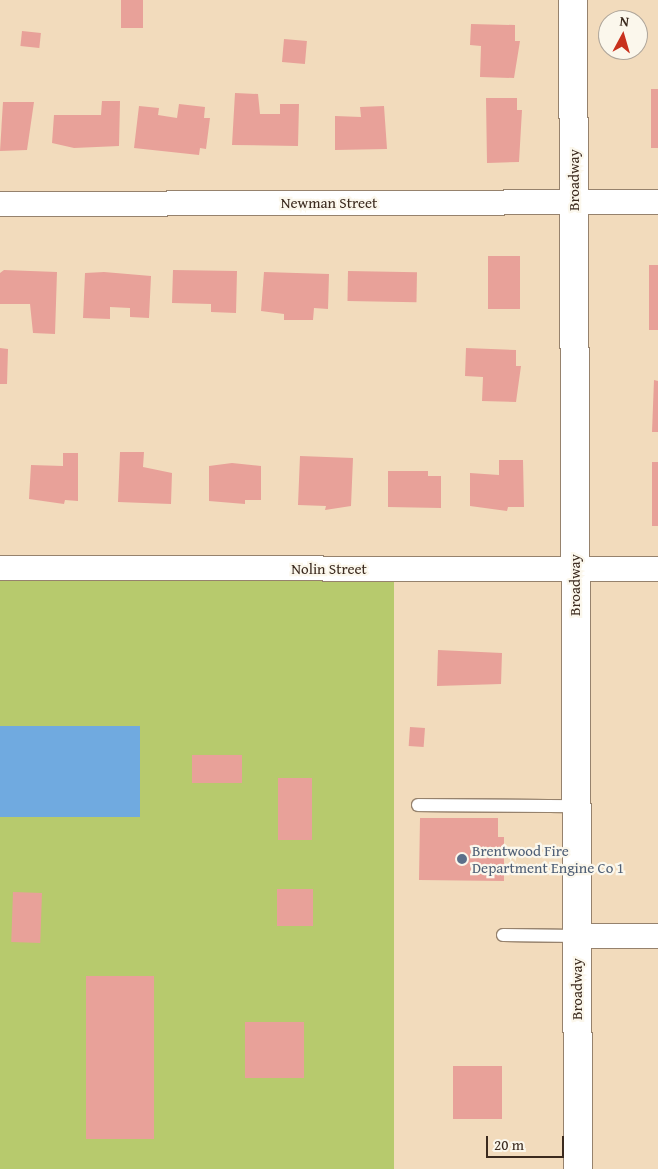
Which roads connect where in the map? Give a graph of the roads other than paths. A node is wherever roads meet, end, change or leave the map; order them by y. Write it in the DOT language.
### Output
graph roads {
  1 [pos="573,0"];
  2 [pos="574,202"];
  3 [pos="658,202"];
  4 [pos="0,204"];
  5 [pos="0,568"];
  6 [pos="575,569"];
  7 [pos="658,569"];
  8 [pos="418,805"];
  9 [pos="576,806"];
  10 [pos="503,934"];
  11 [pos="577,936"];
  12 [pos="658,936"];
  13 [pos="578,1169"];
  1 -- 2 [label="street, Broadway"];
  2 -- 3 [label="street, Newman Street"];
  2 -- 4 [label="street, Newman Street"];
  2 -- 6 [label="street, Broadway"];
  5 -- 6 [label="street, Nolin Street"];
  6 -- 7 [label="street, Nolin Street"];
  6 -- 9 [label="street, Broadway"];
  8 -- 9 [label="lane"];
  9 -- 11 [label="street, Broadway"];
  10 -- 11 [label="lane"];
  11 -- 12 [label="street"];
  11 -- 13 [label="street, Broadway"];
}
